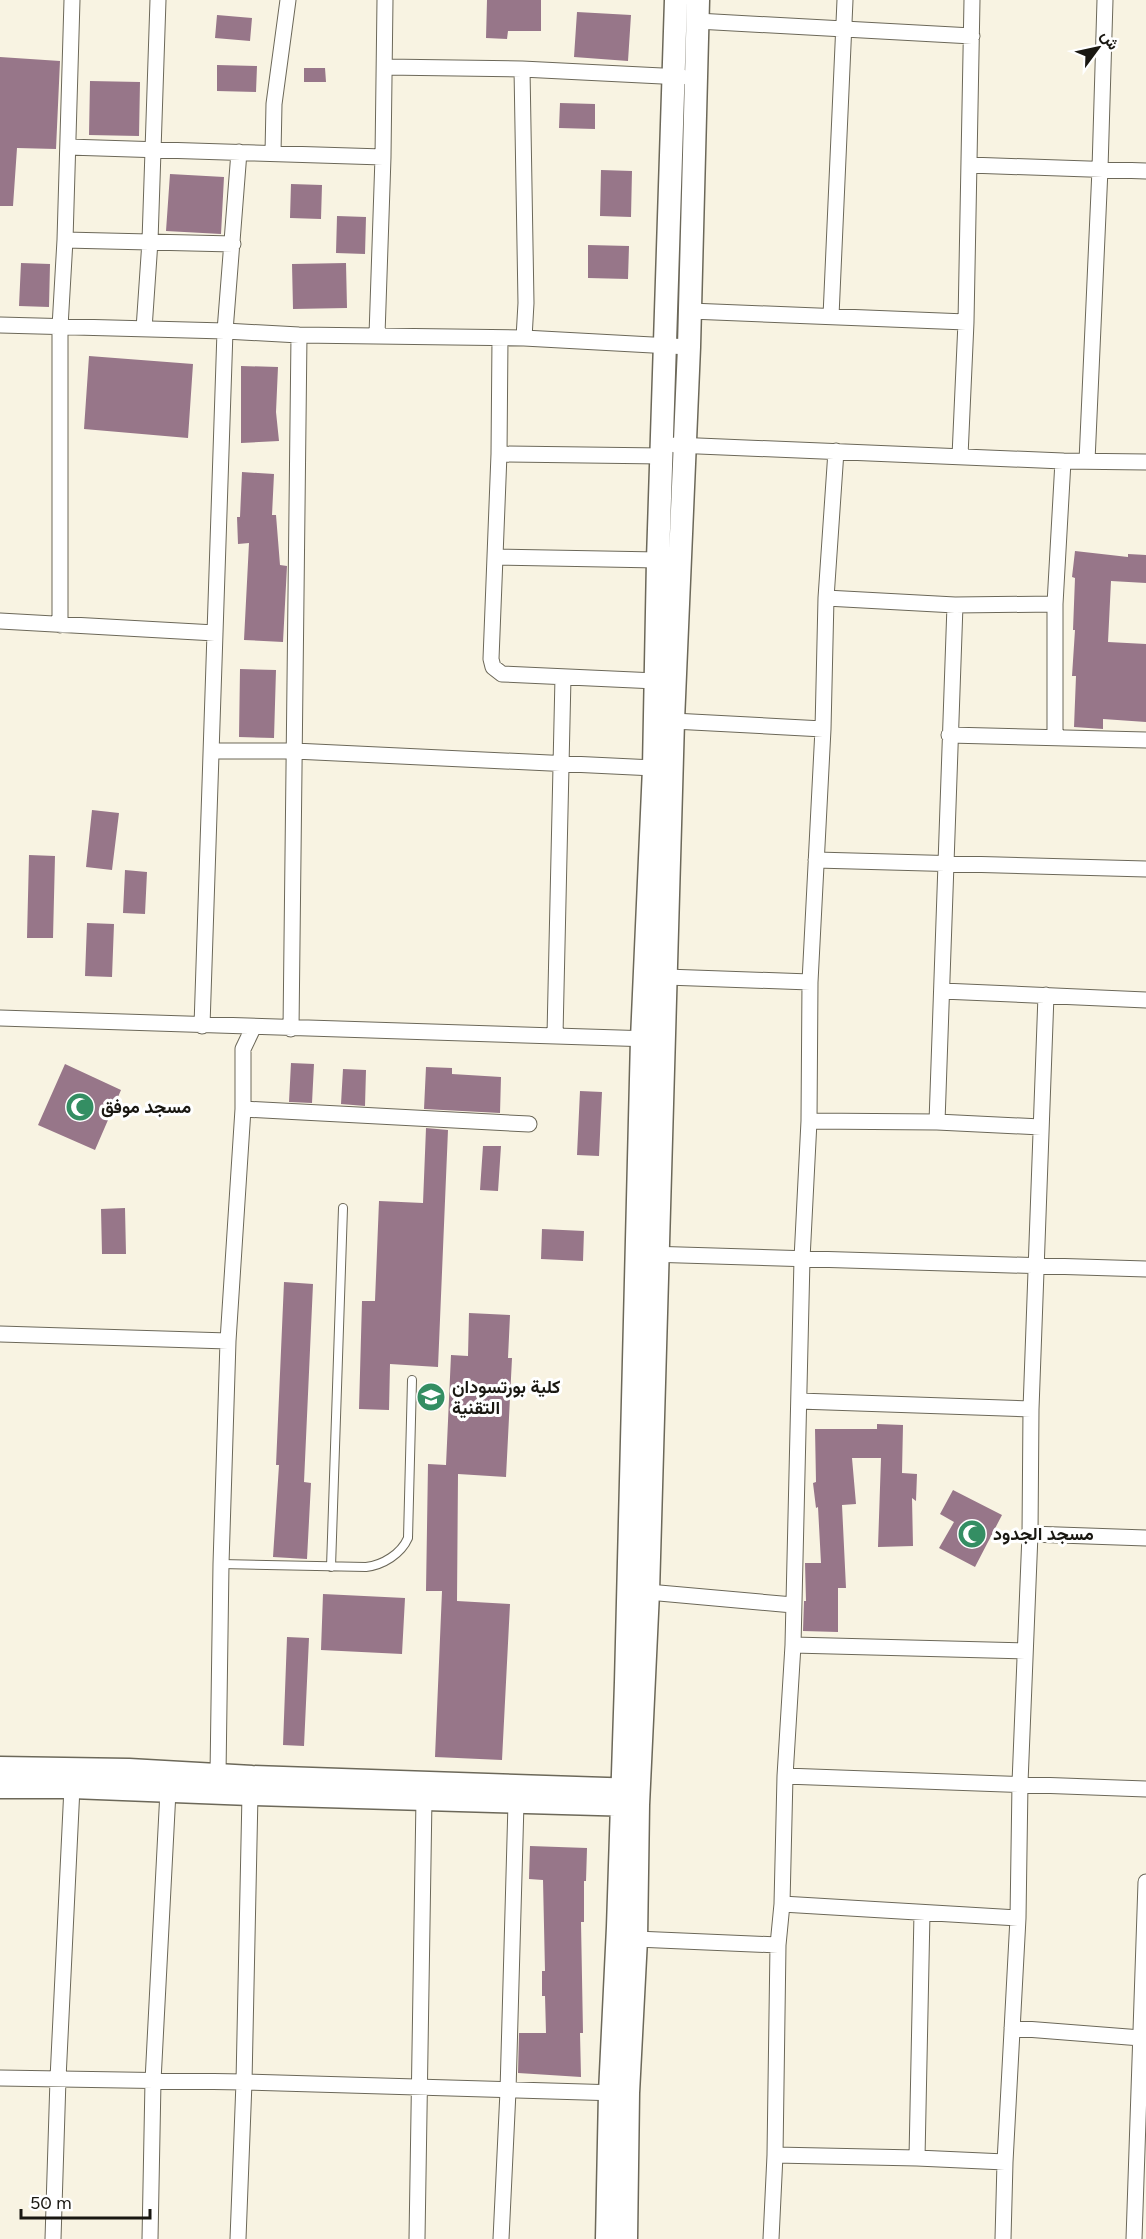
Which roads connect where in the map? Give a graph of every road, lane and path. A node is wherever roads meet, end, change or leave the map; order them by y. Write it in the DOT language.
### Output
graph roads {
  1 [pos="72,0"];
  2 [pos="158,0"];
  3 [pos="288,0"];
  4 [pos="385,0"];
  5 [pos="676,0"];
  6 [pos="845,0"];
  7 [pos="972,0"];
  8 [pos="1105,0"];
  9 [pos="698,10"];
  10 [pos="844,29"];
  11 [pos="972,36"];
  12 [pos="385,67"];
  13 [pos="522,69"];
  14 [pos="697,76"];
  15 [pos="674,78"];
  16 [pos="68,147"];
  17 [pos="153,149"];
  18 [pos="239,152"];
  19 [pos="273,153"];
  20 [pos="383,157"];
  21 [pos="969,165"];
  22 [pos="1100,169"];
  23 [pos="1146,171"];
  24 [pos="65,240"];
  25 [pos="150,242"];
  26 [pos="233,244"];
  27 [pos="690,311"];
  28 [pos="831,316"];
  29 [pos="966,322"];
  30 [pos="0,325"];
  31 [pos="60,327"];
  32 [pos="144,329"];
  33 [pos="225,331"];
  34 [pos="299,335"];
  35 [pos="377,335"];
  36 [pos="500,338"];
  37 [pos="524,338"];
  38 [pos="665,346"];
  39 [pos="689,347"];
  40 [pos="685,446"];
  41 [pos="662,450"];
  42 [pos="836,452"];
  43 [pos="499,454"];
  44 [pos="960,456"];
  45 [pos="1063,461"];
  46 [pos="1087,461"];
  47 [pos="1146,462"];
  48 [pos="496,557"];
  49 [pos="658,560"];
  50 [pos="826,598"];
  51 [pos="1055,604"];
  52 [pos="954,605"];
  53 [pos="0,621"];
  54 [pos="60,625"];
  55 [pos="215,633"];
  56 [pos="563,677"];
  57 [pos="656,681"];
  58 [pos="673,721"];
  59 [pos="823,729"];
  60 [pos="949,735"];
  61 [pos="1055,737"];
  62 [pos="1146,740"];
  63 [pos="212,751"];
  64 [pos="294,751"];
  65 [pos="560,763"];
  66 [pos="654,768"];
  67 [pos="816,860"];
  68 [pos="945,862"];
  69 [pos="1146,869"];
  70 [pos="666,977"];
  71 [pos="810,982"];
  72 [pos="942,991"];
  73 [pos="1046,995"];
  74 [pos="1146,1000"];
  75 [pos="0,1018"];
  76 [pos="202,1026"];
  77 [pos="253,1028"];
  78 [pos="291,1029"];
  79 [pos="555,1035"];
  80 [pos="642,1039"];
  81 [pos="665,1040"];
  82 [pos="243,1109"];
  83 [pos="809,1121"];
  84 [pos="937,1122"];
  85 [pos="529,1124"];
  86 [pos="1041,1127"];
  87 [pos="343,1208"];
  88 [pos="648,1254"];
  89 [pos="802,1259"];
  90 [pos="1035,1267"];
  91 [pos="1146,1269"];
  92 [pos="0,1334"];
  93 [pos="228,1341"];
  94 [pos="412,1380"];
  95 [pos="799,1401"];
  96 [pos="1031,1408"];
  97 [pos="1030,1534"];
  98 [pos="1146,1538"];
  99 [pos="221,1564"];
  100 [pos="331,1567"];
  101 [pos="648,1592"];
  102 [pos="793,1605"];
  103 [pos="793,1645"];
  104 [pos="1025,1651"];
  105 [pos="0,1768"];
  106 [pos="218,1774"];
  107 [pos="785,1776"];
  108 [pos="1020,1783"];
  109 [pos="0,1787"];
  110 [pos="72,1787"];
  111 [pos="1146,1789"];
  112 [pos="168,1791"];
  113 [pos="250,1794"];
  114 [pos="630,1797"];
  115 [pos="424,1798"];
  116 [pos="516,1803"];
  117 [pos="1146,1882"];
  118 [pos="782,1904"];
  119 [pos="922,1913"];
  120 [pos="1018,1918"];
  121 [pos="636,1939"];
  122 [pos="778,1945"];
  123 [pos="1145,1947"];
  124 [pos="1012,2028"];
  125 [pos="1141,2038"];
  126 [pos="0,2078"];
  127 [pos="58,2079"];
  128 [pos="153,2080"];
  129 [pos="244,2082"];
  130 [pos="421,2088"];
  131 [pos="508,2091"];
  132 [pos="619,2093"];
  133 [pos="775,2155"];
  134 [pos="917,2158"];
  135 [pos="1005,2162"];
  136 [pos="53,2239"];
  137 [pos="150,2239"];
  138 [pos="238,2239"];
  139 [pos="417,2239"];
  140 [pos="501,2239"];
  141 [pos="607,2239"];
  142 [pos="626,2239"];
  143 [pos="771,2239"];
  144 [pos="1004,2239"];
  145 [pos="1134,2239"];
  1 -- 16 [label="street"];
  2 -- 17 [label="street"];
  3 -- 19 [label="street"];
  4 -- 12 [label="street"];
  5 -- 15 [label="street"];
  6 -- 10 [label="street"];
  7 -- 11 [label="street"];
  8 -- 22 [label="street"];
  9 -- 10 [label="street"];
  9 -- 14 [label="street"];
  10 -- 11 [label="street"];
  10 -- 28 [label="street"];
  11 -- 21 [label="street"];
  12 -- 13 [label="street"];
  12 -- 20 [label="street"];
  13 -- 15 [label="street"];
  13 -- 37 [label="street"];
  14 -- 15 [label="street"];
  14 -- 27 [label="street"];
  15 -- 38 [label="street"];
  16 -- 17 [label="street"];
  16 -- 24 [label="street"];
  17 -- 18 [label="street"];
  17 -- 25 [label="street"];
  18 -- 19 [label="street"];
  18 -- 26 [label="street"];
  19 -- 20 [label="street"];
  20 -- 35 [label="street"];
  21 -- 22 [label="street"];
  21 -- 29 [label="street"];
  22 -- 23 [label="street"];
  22 -- 46 [label="street"];
  24 -- 25 [label="street"];
  24 -- 31 [label="street"];
  25 -- 26 [label="street"];
  25 -- 32 [label="street"];
  26 -- 33 [label="street"];
  27 -- 28 [label="street"];
  27 -- 39 [label="street"];
  28 -- 29 [label="street"];
  29 -- 44 [label="street"];
  30 -- 31 [label="street"];
  31 -- 32 [label="street"];
  31 -- 54 [label="street"];
  32 -- 33 [label="street"];
  33 -- 34 [label="street"];
  33 -- 55 [label="street"];
  34 -- 35 [label="street"];
  34 -- 64 [label="street"];
  35 -- 36 [label="street"];
  36 -- 37 [label="street"];
  36 -- 43 [label="street"];
  37 -- 38 [label="street"];
  38 -- 39 [label="street"];
  38 -- 41 [label="street"];
  39 -- 40 [label="street"];
  40 -- 41 [label="street"];
  40 -- 42 [label="street"];
  40 -- 58 [label="street"];
  41 -- 43 [label="street"];
  41 -- 49 [label="street"];
  42 -- 44 [label="street"];
  42 -- 50 [label="street"];
  43 -- 48 [label="street"];
  44 -- 45 [label="street"];
  45 -- 46 [label="street"];
  45 -- 51 [label="street"];
  46 -- 47 [label="street"];
  48 -- 49 [label="street"];
  48 -- 56 [label="street"];
  49 -- 57 [label="street"];
  50 -- 52 [label="street"];
  50 -- 59 [label="street"];
  51 -- 52 [label="street"];
  51 -- 61 [label="street"];
  52 -- 60 [label="street"];
  53 -- 54 [label="street"];
  54 -- 55 [label="street"];
  55 -- 63 [label="street"];
  56 -- 57 [label="street"];
  56 -- 65 [label="street"];
  57 -- 66 [label="street"];
  58 -- 59 [label="street"];
  58 -- 70 [label="street"];
  59 -- 67 [label="street"];
  60 -- 61 [label="street"];
  60 -- 68 [label="street"];
  61 -- 62 [label="street"];
  63 -- 64 [label="street"];
  63 -- 76 [label="street"];
  64 -- 65 [label="street"];
  64 -- 78 [label="street"];
  65 -- 66 [label="street"];
  65 -- 79 [label="street"];
  66 -- 80 [label="street"];
  67 -- 68 [label="street"];
  67 -- 71 [label="street"];
  68 -- 69 [label="street"];
  68 -- 72 [label="street"];
  70 -- 71 [label="street"];
  70 -- 81 [label="street"];
  71 -- 83 [label="street"];
  72 -- 73 [label="street"];
  72 -- 84 [label="street"];
  73 -- 74 [label="street"];
  73 -- 86 [label="street"];
  75 -- 76 [label="street"];
  76 -- 77 [label="street"];
  77 -- 78 [label="street"];
  77 -- 82 [label="street"];
  78 -- 79 [label="street"];
  79 -- 80 [label="street"];
  80 -- 81 [label="street"];
  80 -- 88 [label="street"];
  81 -- 88 [label="street"];
  82 -- 85 [label="street"];
  82 -- 93 [label="street"];
  83 -- 84 [label="street"];
  83 -- 89 [label="street"];
  84 -- 86 [label="street"];
  86 -- 90 [label="street"];
  87 -- 100 [label="lane"];
  88 -- 89 [label="street"];
  88 -- 101 [label="street"];
  88 -- 114 [label="street"];
  89 -- 90 [label="street"];
  89 -- 95 [label="street"];
  90 -- 91 [label="street"];
  90 -- 96 [label="street"];
  92 -- 93 [label="street"];
  93 -- 99 [label="street"];
  94 -- 100 [label="lane"];
  95 -- 96 [label="street"];
  95 -- 102 [label="street"];
  96 -- 97 [label="street"];
  97 -- 98 [label="street"];
  97 -- 104 [label="street"];
  99 -- 100 [label="lane"];
  99 -- 106 [label="street"];
  101 -- 102 [label="street"];
  101 -- 114 [label="street"];
  102 -- 103 [label="street"];
  103 -- 104 [label="street"];
  103 -- 107 [label="street"];
  104 -- 108 [label="street"];
  105 -- 106 [label="street"];
  106 -- 114 [label="street"];
  107 -- 108 [label="street"];
  107 -- 118 [label="street"];
  108 -- 111 [label="street"];
  108 -- 120 [label="street"];
  109 -- 110 [label="street"];
  110 -- 112 [label="street"];
  110 -- 127 [label="street"];
  112 -- 113 [label="street"];
  112 -- 128 [label="street"];
  113 -- 115 [label="street"];
  113 -- 129 [label="street"];
  114 -- 116 [label="street"];
  114 -- 121 [label="street"];
  114 -- 132 [label="street"];
  115 -- 116 [label="street"];
  115 -- 130 [label="street"];
  116 -- 131 [label="street"];
  117 -- 123 [label="street"];
  118 -- 119 [label="street"];
  118 -- 122 [label="street"];
  119 -- 120 [label="street"];
  119 -- 134 [label="street"];
  120 -- 124 [label="street"];
  121 -- 122 [label="street"];
  121 -- 132 [label="street"];
  122 -- 133 [label="street"];
  123 -- 125 [label="street"];
  124 -- 125 [label="street"];
  124 -- 135 [label="street"];
  125 -- 145 [label="street"];
  126 -- 127 [label="street"];
  127 -- 128 [label="street"];
  127 -- 136 [label="street"];
  128 -- 129 [label="street"];
  128 -- 137 [label="street"];
  129 -- 130 [label="street"];
  129 -- 138 [label="street"];
  130 -- 131 [label="street"];
  130 -- 139 [label="street"];
  131 -- 132 [label="street"];
  131 -- 140 [label="street"];
  132 -- 141 [label="street"];
  132 -- 142 [label="street"];
  133 -- 134 [label="street"];
  133 -- 143 [label="street"];
  134 -- 135 [label="street"];
  135 -- 144 [label="street"];
}
